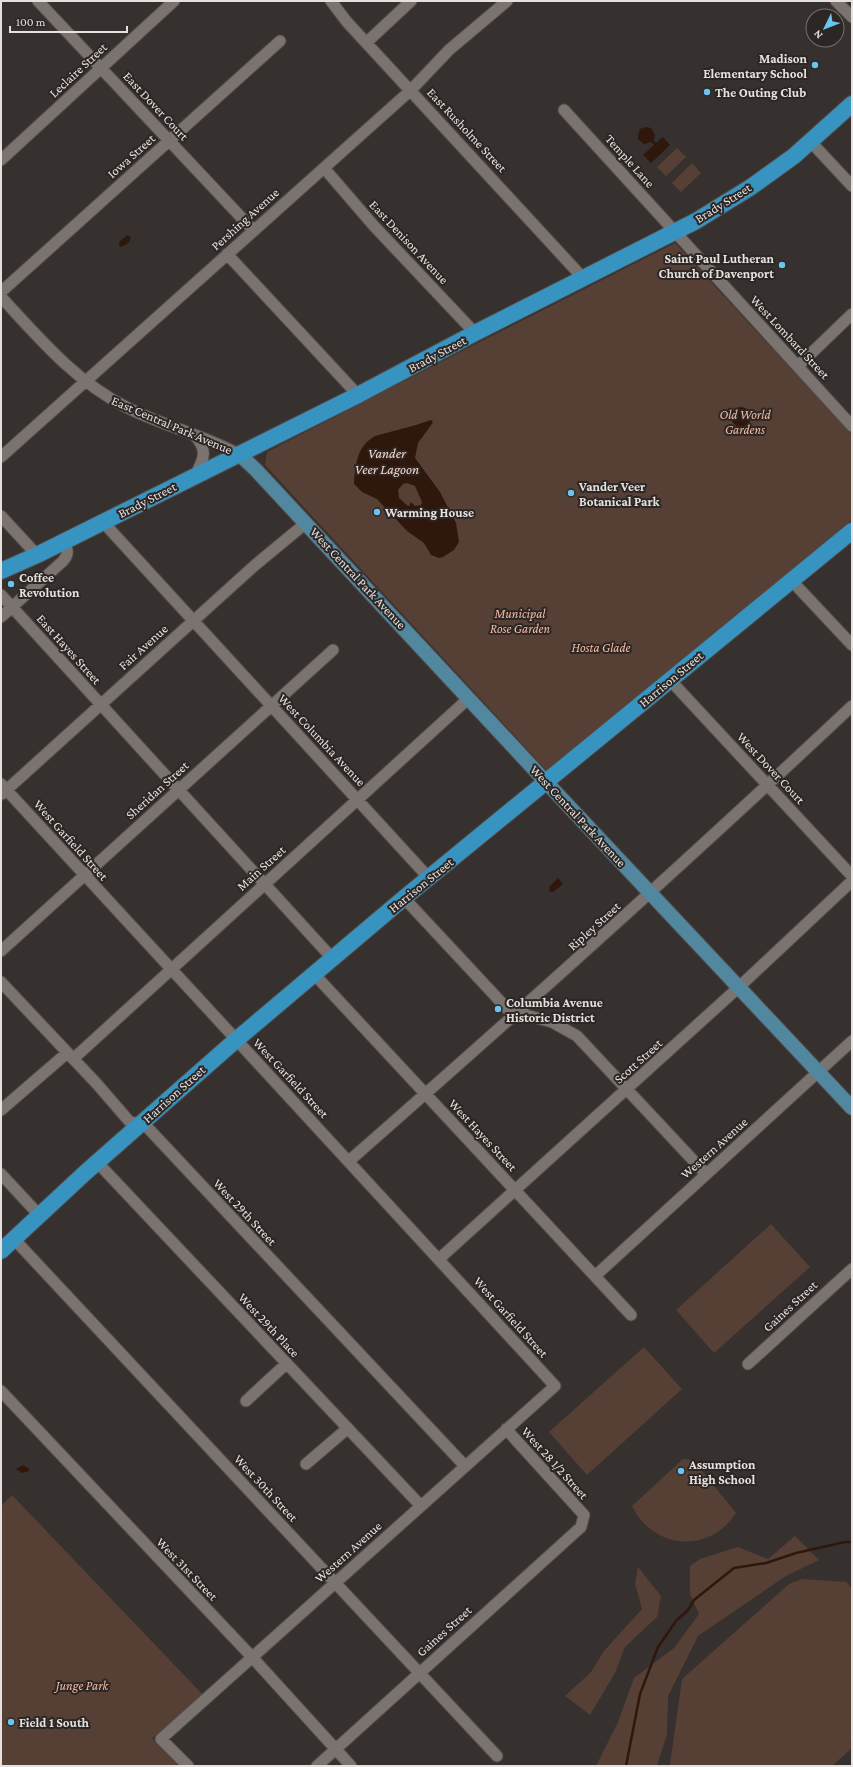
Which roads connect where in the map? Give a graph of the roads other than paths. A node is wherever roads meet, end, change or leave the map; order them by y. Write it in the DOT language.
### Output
graph roads {
  1 [pos="38,1"];
  2 [pos="174,1"];
  3 [pos="331,1"];
  4 [pos="411,1"];
  5 [pos="507,1"];
  6 [pos="836,1"];
  7 [pos="852,17"];
  8 [pos="280,41"];
  9 [pos="367,42"];
  10 [pos="101,68"];
  11 [pos="411,90"];
  12 [pos="852,104"];
  13 [pos="564,110"];
  14 [pos="170,141"];
  15 [pos="810,141"];
  16 [pos="1,160"];
  17 [pos="324,168"];
  18 [pos="852,186"];
  19 [pos="254,231"];
  20 [pos="674,232"];
  21 [pos="227,254"];
  22 [pos="583,278"];
  23 [pos="1,292"];
  24 [pos="1,297"];
  25 [pos="852,314"];
  26 [pos="475,333"];
  27 [pos="798,366"];
  28 [pos="85,382"];
  29 [pos="358,395"];
  30 [pos="852,426"];
  31 [pos="191,433"];
  32 [pos="240,454"];
  33 [pos="1,457"];
  34 [pos="195,476"];
  35 [pos="1,516"];
  36 [pos="103,522"];
  37 [pos="306,523"];
  38 [pos="852,531"];
  39 [pos="64,542"];
  40 [pos="37,555"];
  41 [pos="1,571"];
  42 [pos="791,580"];
  43 [pos="1,596"];
  44 [pos="12,607"];
  45 [pos="1,616"];
  46 [pos="193,621"];
  47 [pos="852,645"];
  48 [pos="333,650"];
  49 [pos="670,680"];
  50 [pos="469,698"];
  51 [pos="101,704"];
  52 [pos="271,706"];
  53 [pos="852,706"];
  54 [pos="546,782"];
  55 [pos="768,785"];
  56 [pos="178,789"];
  57 [pos="3,790"];
  58 [pos="358,799"];
  59 [pos="84,875"];
  60 [pos="852,876"];
  61 [pos="429,878"];
  62 [pos="852,881"];
  63 [pos="265,884"];
  64 [pos="651,893"];
  65 [pos="404,898"];
  66 [pos="1,951"];
  67 [pos="332,958"];
  68 [pos="171,970"];
  69 [pos="314,974"];
  70 [pos="1,982"];
  71 [pos="739,987"];
  72 [pos="516,1015"];
  73 [pos="236,1040"];
  74 [pos="852,1041"];
  75 [pos="70,1056"];
  76 [pos="818,1072"];
  77 [pos="628,1089"];
  78 [pos="426,1093"];
  79 [pos="852,1108"];
  80 [pos="1,1110"];
  81 [pos="140,1124"];
  82 [pos="349,1161"];
  83 [pos="97,1162"];
  84 [pos="1,1174"];
  85 [pos="706,1174"];
  86 [pos="516,1191"];
  87 [pos="40,1216"];
  88 [pos="14,1239"];
  89 [pos="1,1251"];
  90 [pos="439,1259"];
  91 [pos="852,1269"];
  92 [pos="595,1276"];
  93 [pos="631,1315"];
  94 [pos="286,1364"];
  95 [pos="748,1364"];
  96 [pos="555,1386"];
  97 [pos="1,1391"];
  98 [pos="246,1401"];
  99 [pos="348,1428"];
  100 [pos="506,1429"];
  101 [pos="306,1464"];
  102 [pos="465,1466"];
  103 [pos="421,1506"];
  104 [pos="584,1515"];
  105 [pos="336,1582"];
  106 [pos="252,1657"];
  107 [pos="419,1672"];
  108 [pos="335,1748"];
  109 [pos="497,1756"];
  110 [pos="188,1766"];
  111 [pos="317,1766"];
  112 [pos="352,1766"];
  1 -- 10 [label="street, East Dover Court"];
  2 -- 10 [label="street, Leclaire Street"];
  3 -- 9 [label="street, East Rusholme Street"];
  4 -- 9 [label="street"];
  5 -- 11 [label="street, Pershing Avenue"];
  6 -- 7 [label="street"];
  8 -- 14 [label="street, Iowa Street"];
  9 -- 11 [label="street, East Rusholme Street"];
  10 -- 14 [label="street, East Dover Court"];
  10 -- 16 [label="street, Leclaire Street"];
  11 -- 17 [label="street, Pershing Avenue"];
  11 -- 22 [label="street, East Rusholme Street"];
  12 -- 15 [label="highway, Brady Street"];
  13 -- 20 [label="street, Temple Lane"];
  14 -- 19 [label="street, East Dover Court"];
  14 -- 23 [label="street, Iowa Street"];
  15 -- 18 [label="street"];
  15 -- 20 [label="highway, Brady Street"];
  17 -- 19 [label="street, Pershing Avenue"];
  17 -- 26 [label="street, East Denison Avenue"];
  19 -- 21 [label="street, Pershing Avenue"];
  20 -- 22 [label="highway, Brady Street"];
  20 -- 27 [label="street, West Lombard Street"];
  21 -- 28 [label="street, Pershing Avenue"];
  21 -- 29 [label="street"];
  22 -- 26 [label="highway, Brady Street"];
  24 -- 28 [label="street, East Central Park Avenue"];
  25 -- 27 [label="street"];
  26 -- 29 [label="highway, Brady Street"];
  27 -- 30 [label="street, West Lombard Street"];
  28 -- 31 [label="street, East Central Park Avenue"];
  28 -- 33 [label="street, Pershing Avenue"];
  29 -- 32 [label="highway, Brady Street"];
  31 -- 32 [label="street, East Central Park Avenue"];
  31 -- 34 [label="street"];
  32 -- 34 [label="highway, Brady Street"];
  32 -- 37 [label="main road, East Central Park Avenue"];
  34 -- 36 [label="highway, Brady Street"];
  35 -- 40 [label="street"];
  36 -- 39 [label="highway, Brady Street"];
  36 -- 46 [label="street, West Columbia Avenue"];
  37 -- 46 [label="street, Fair Avenue"];
  37 -- 50 [label="main road, West Central Park Avenue"];
  38 -- 42 [label="highway, Harrison Street"];
  39 -- 40 [label="highway, Brady Street"];
  39 -- 44 [label="street"];
  40 -- 41 [label="highway, Brady Street"];
  42 -- 47 [label="street"];
  42 -- 49 [label="highway, Harrison Street"];
  43 -- 44 [label="street, East Hayes Street"];
  44 -- 45 [label="street"];
  44 -- 51 [label="street, East Hayes Street"];
  46 -- 51 [label="street, Fair Avenue"];
  46 -- 52 [label="street, West Columbia Avenue"];
  48 -- 52 [label="street, Sheridan Street"];
  49 -- 54 [label="highway, Harrison Street"];
  49 -- 55 [label="street, West Dover Court"];
  50 -- 54 [label="main road, West Central Park Avenue"];
  50 -- 58 [label="street, Main Street"];
  51 -- 56 [label="street"];
  51 -- 57 [label="street, Fair Avenue"];
  52 -- 56 [label="street, Sheridan Street"];
  52 -- 58 [label="street, West Columbia Avenue"];
  53 -- 55 [label="street, Ripley Street"];
  54 -- 61 [label="highway, Harrison Street"];
  54 -- 64 [label="main road, West Central Park Avenue"];
  55 -- 60 [label="street, West Dover Court"];
  55 -- 64 [label="street, Ripley Street"];
  56 -- 59 [label="street, Sheridan Street"];
  56 -- 63 [label="street"];
  57 -- 59 [label="street, West Garfield Street"];
  58 -- 61 [label="street, West Columbia Avenue"];
  58 -- 63 [label="street, Main Street"];
  59 -- 66 [label="street, Sheridan Street"];
  59 -- 68 [label="street, West Garfield Street"];
  61 -- 65 [label="highway, Harrison Street"];
  62 -- 71 [label="street, Scott Street"];
  63 -- 67 [label="street"];
  63 -- 68 [label="street, Main Street"];
  64 -- 71 [label="main road, West Central Park Avenue"];
  64 -- 72 [label="street, Ripley Street"];
  65 -- 67 [label="highway, Harrison Street"];
  65 -- 72 [label="street"];
  67 -- 69 [label="highway, Harrison Street"];
  68 -- 73 [label="street, West Garfield Street"];
  68 -- 75 [label="street, Main Street"];
  69 -- 73 [label="highway, Harrison Street"];
  69 -- 78 [label="street, West Hayes Street"];
  70 -- 75 [label="street, West 29th Street"];
  71 -- 76 [label="main road, West Central Park Avenue"];
  71 -- 77 [label="street, Scott Street"];
  72 -- 77 [label="street"];
  72 -- 78 [label="street, Ripley Street"];
  73 -- 81 [label="highway, Harrison Street"];
  73 -- 82 [label="street, West Garfield Street"];
  74 -- 76 [label="street, Western Avenue"];
  75 -- 80 [label="street, Main Street"];
  75 -- 81 [label="street, West 29th Street"];
  76 -- 79 [label="main road, West Central Park Avenue"];
  76 -- 85 [label="street, Western Avenue"];
  77 -- 85 [label="street"];
  77 -- 86 [label="street, Scott Street"];
  78 -- 82 [label="street, Ripley Street"];
  78 -- 86 [label="street, West Hayes Street"];
  81 -- 83 [label="highway, Harrison Street"];
  81 -- 102 [label="street, West 29th Street"];
  82 -- 90 [label="street, West Garfield Street"];
  83 -- 87 [label="highway, Harrison Street"];
  83 -- 94 [label="street, West 29th Place"];
  84 -- 87 [label="street"];
  85 -- 92 [label="street, Western Avenue"];
  86 -- 90 [label="street, Scott Street"];
  86 -- 92 [label="street, West Hayes Street"];
  87 -- 88 [label="highway, Harrison Street"];
  88 -- 89 [label="highway, Harrison Street"];
  88 -- 105 [label="street, West 30th Street"];
  90 -- 96 [label="street, West Garfield Street"];
  91 -- 95 [label="street, Gaines Street"];
  92 -- 93 [label="street, West Hayes Street"];
  94 -- 98 [label="street"];
  94 -- 99 [label="street, West 29th Place"];
  96 -- 100 [label="street, Western Avenue"];
  97 -- 106 [label="street, West 31st Street"];
  99 -- 101 [label="street"];
  99 -- 103 [label="street, West 29th Place"];
  100 -- 102 [label="street, Western Avenue"];
  100 -- 104 [label="street, West 28 1/2 Street"];
  102 -- 103 [label="street, Western Avenue"];
  103 -- 105 [label="street, Western Avenue"];
  104 -- 107 [label="street, Gaines Street"];
  105 -- 106 [label="street, Western Avenue"];
  105 -- 107 [label="street, West 30th Street"];
  106 -- 108 [label="street, West 31st Street"];
  106 -- 110 [label="street, Western Avenue"];
  107 -- 108 [label="street, Gaines Street"];
  107 -- 109 [label="street, West 30th Street"];
  108 -- 111 [label="street, Gaines Street"];
  108 -- 112 [label="street, West 31st Street"];
}
